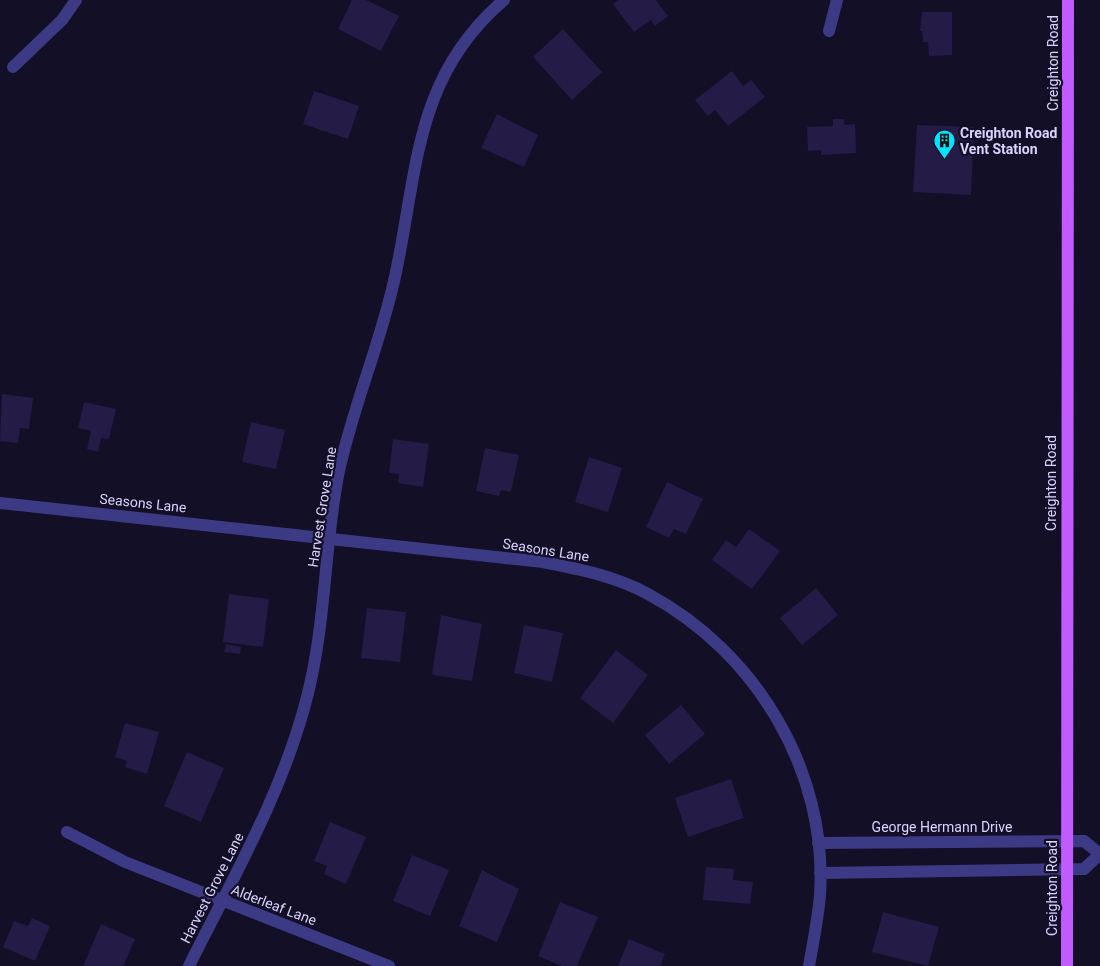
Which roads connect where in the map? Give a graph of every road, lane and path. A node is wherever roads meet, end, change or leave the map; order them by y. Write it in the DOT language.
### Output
graph roads {
  1 [pos="76,0"];
  2 [pos="504,0"];
  3 [pos="837,0"];
  4 [pos="1068,0"];
  5 [pos="829,31"];
  6 [pos="13,67"];
  7 [pos="0,503"];
  8 [pos="330,538"];
  9 [pos="67,832"];
  10 [pos="1067,841"];
  11 [pos="818,843"];
  12 [pos="1100,854"];
  13 [pos="1068,869"];
  14 [pos="820,873"];
  15 [pos="222,902"];
  16 [pos="189,966"];
  17 [pos="389,966"];
  18 [pos="808,966"];
  19 [pos="1067,966"];
  1 -- 6 [label="street"];
  2 -- 8 [label="street, Harvest Grove Lane"];
  3 -- 5 [label="street"];
  4 -- 10 [label="main road, Creighton Road"];
  7 -- 8 [label="street, Seasons Lane"];
  8 -- 11 [label="street, Seasons Lane"];
  8 -- 15 [label="street, Harvest Grove Lane"];
  9 -- 15 [label="street, Alderleaf Lane"];
  10 -- 11 [label="street, George Hermann Drive"];
  10 -- 12 [label="street, George Hermann Drive"];
  10 -- 13 [label="main road, Creighton Road"];
  11 -- 14 [label="street, Seasons Lane"];
  12 -- 13 [label="street"];
  13 -- 14 [label="street"];
  13 -- 19 [label="main road, Creighton Road"];
  14 -- 18 [label="street, Seasons Lane"];
  15 -- 16 [label="street, Harvest Grove Lane"];
  15 -- 17 [label="street, Alderleaf Lane"];
}
